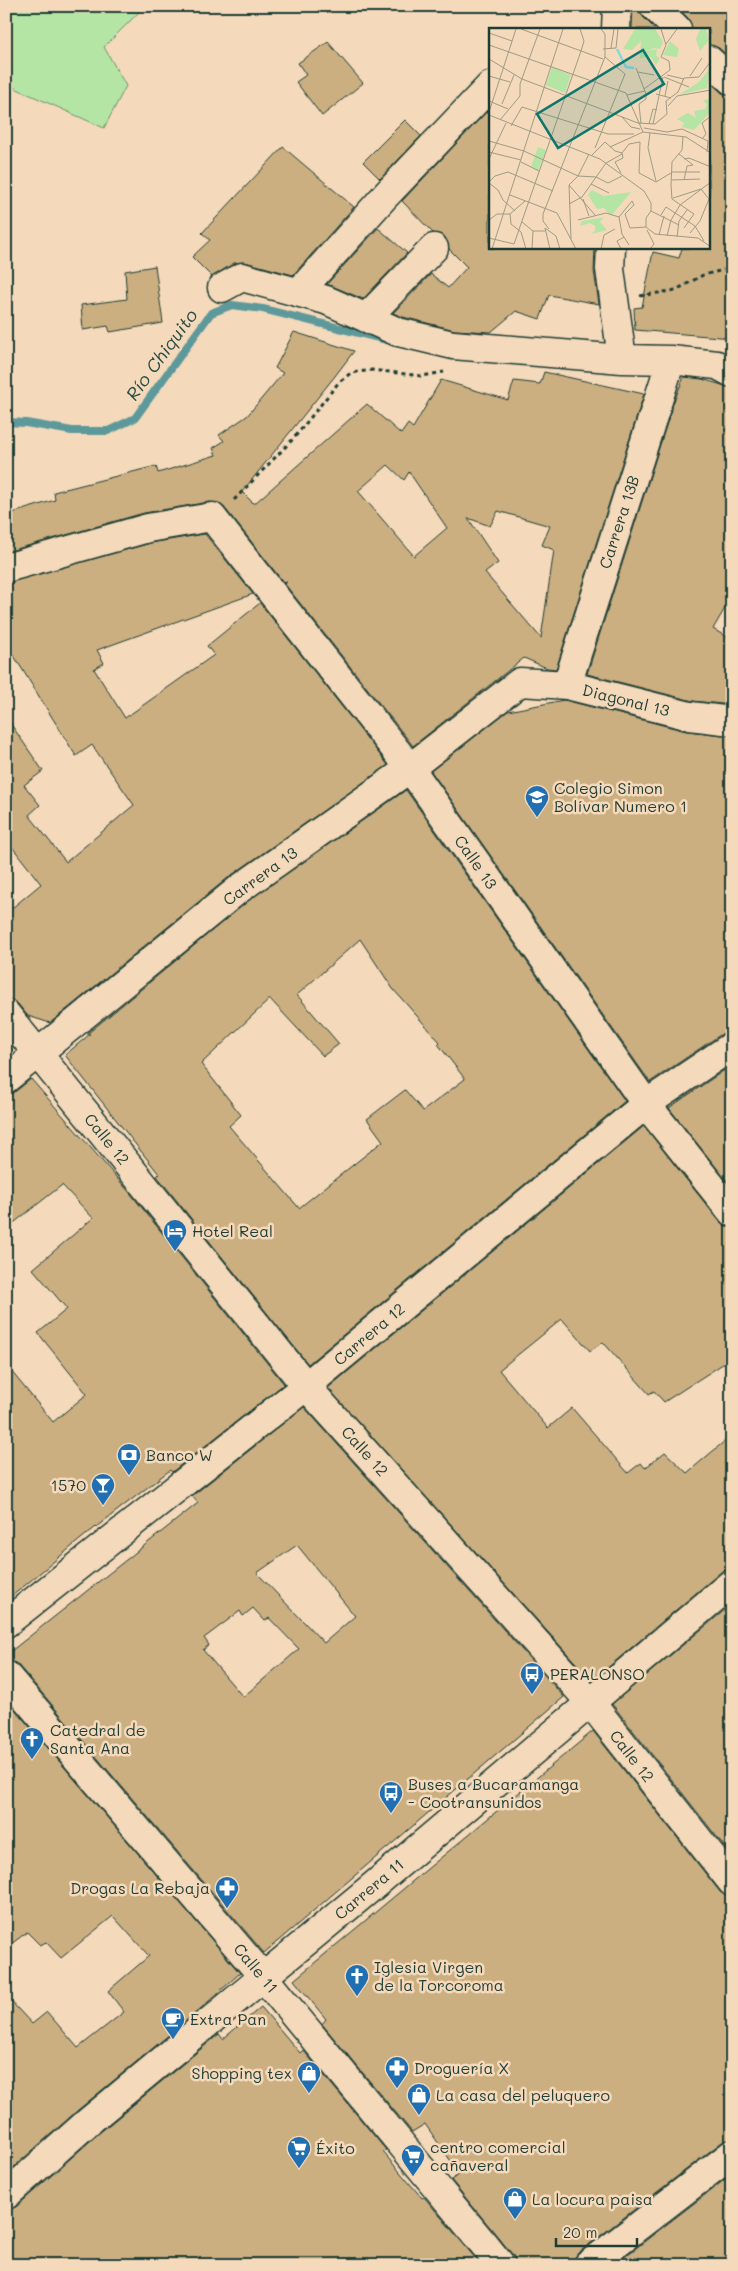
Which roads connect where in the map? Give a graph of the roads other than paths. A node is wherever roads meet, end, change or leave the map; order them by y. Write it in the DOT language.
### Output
graph roads {
  1 [pos="616,6"];
  2 [pos="654,6"];
  3 [pos="616,28"];
  4 [pos="676,28"];
  5 [pos="710,61"];
  6 [pos="732,81"];
  7 [pos="489,87"];
  8 [pos="434,248"];
  9 [pos="611,249"];
  10 [pos="222,288"];
  11 [pos="300,292"];
  12 [pos="366,318"];
  13 [pos="622,360"];
  14 [pos="671,360"];
  15 [pos="732,373"];
  16 [pos="6,568"];
  17 [pos="520,682"];
  18 [pos="567,685"];
  19 [pos="732,721"];
  20 [pos="410,768"];
  21 [pos="6,1014"];
  22 [pos="732,1046"];
  23 [pos="37,1053"];
  24 [pos="6,1079"];
  25 [pos="646,1104"];
  26 [pos="732,1212"];
  27 [pos="306,1386"];
  28 [pos="732,1583"];
  29 [pos="6,1623"];
  30 [pos="6,1675"];
  31 [pos="590,1702"];
  32 [pos="732,1882"];
  33 [pos="263,1977"];
  34 [pos="732,2154"];
  35 [pos="6,2195"];
  36 [pos="501,2265"];
  37 [pos="588,2265"];
  1 -- 3 [label="street"];
  2 -- 4 [label="street"];
  5 -- 6 [label="street"];
  7 -- 11 [label="street"];
  8 -- 12 [label="street"];
  9 -- 13 [label="street"];
  10 -- 11 [label="street"];
  11 -- 12 [label="street"];
  12 -- 13 [label="street"];
  13 -- 14 [label="street"];
  14 -- 15 [label="street"];
  14 -- 18 [label="street, Carrera 13B"];
  16 -- 20 [label="street, Calle 13"];
  17 -- 18 [label="street, Diagonal 13"];
  17 -- 20 [label="street, Carrera 13"];
  18 -- 19 [label="street, Diagonal 13"];
  20 -- 23 [label="street, Carrera 13"];
  20 -- 25 [label="street, Calle 13"];
  21 -- 23 [label="street, Calle 12"];
  22 -- 25 [label="street, Carrera 12"];
  23 -- 24 [label="street, Carrera 13"];
  23 -- 27 [label="street, Calle 12"];
  25 -- 26 [label="street, Calle 13"];
  25 -- 27 [label="street, Carrera 12"];
  27 -- 29 [label="street, Carrera 12"];
  27 -- 31 [label="street, Calle 12"];
  28 -- 31 [label="street, Carrera 11"];
  30 -- 33 [label="street, Calle 11"];
  31 -- 32 [label="street, Calle 12"];
  31 -- 33 [label="street, Carrera 11"];
  33 -- 35 [label="street, Carrera 11"];
  33 -- 36 [label="street, Calle 11"];
  34 -- 37 [label="street"];
}
